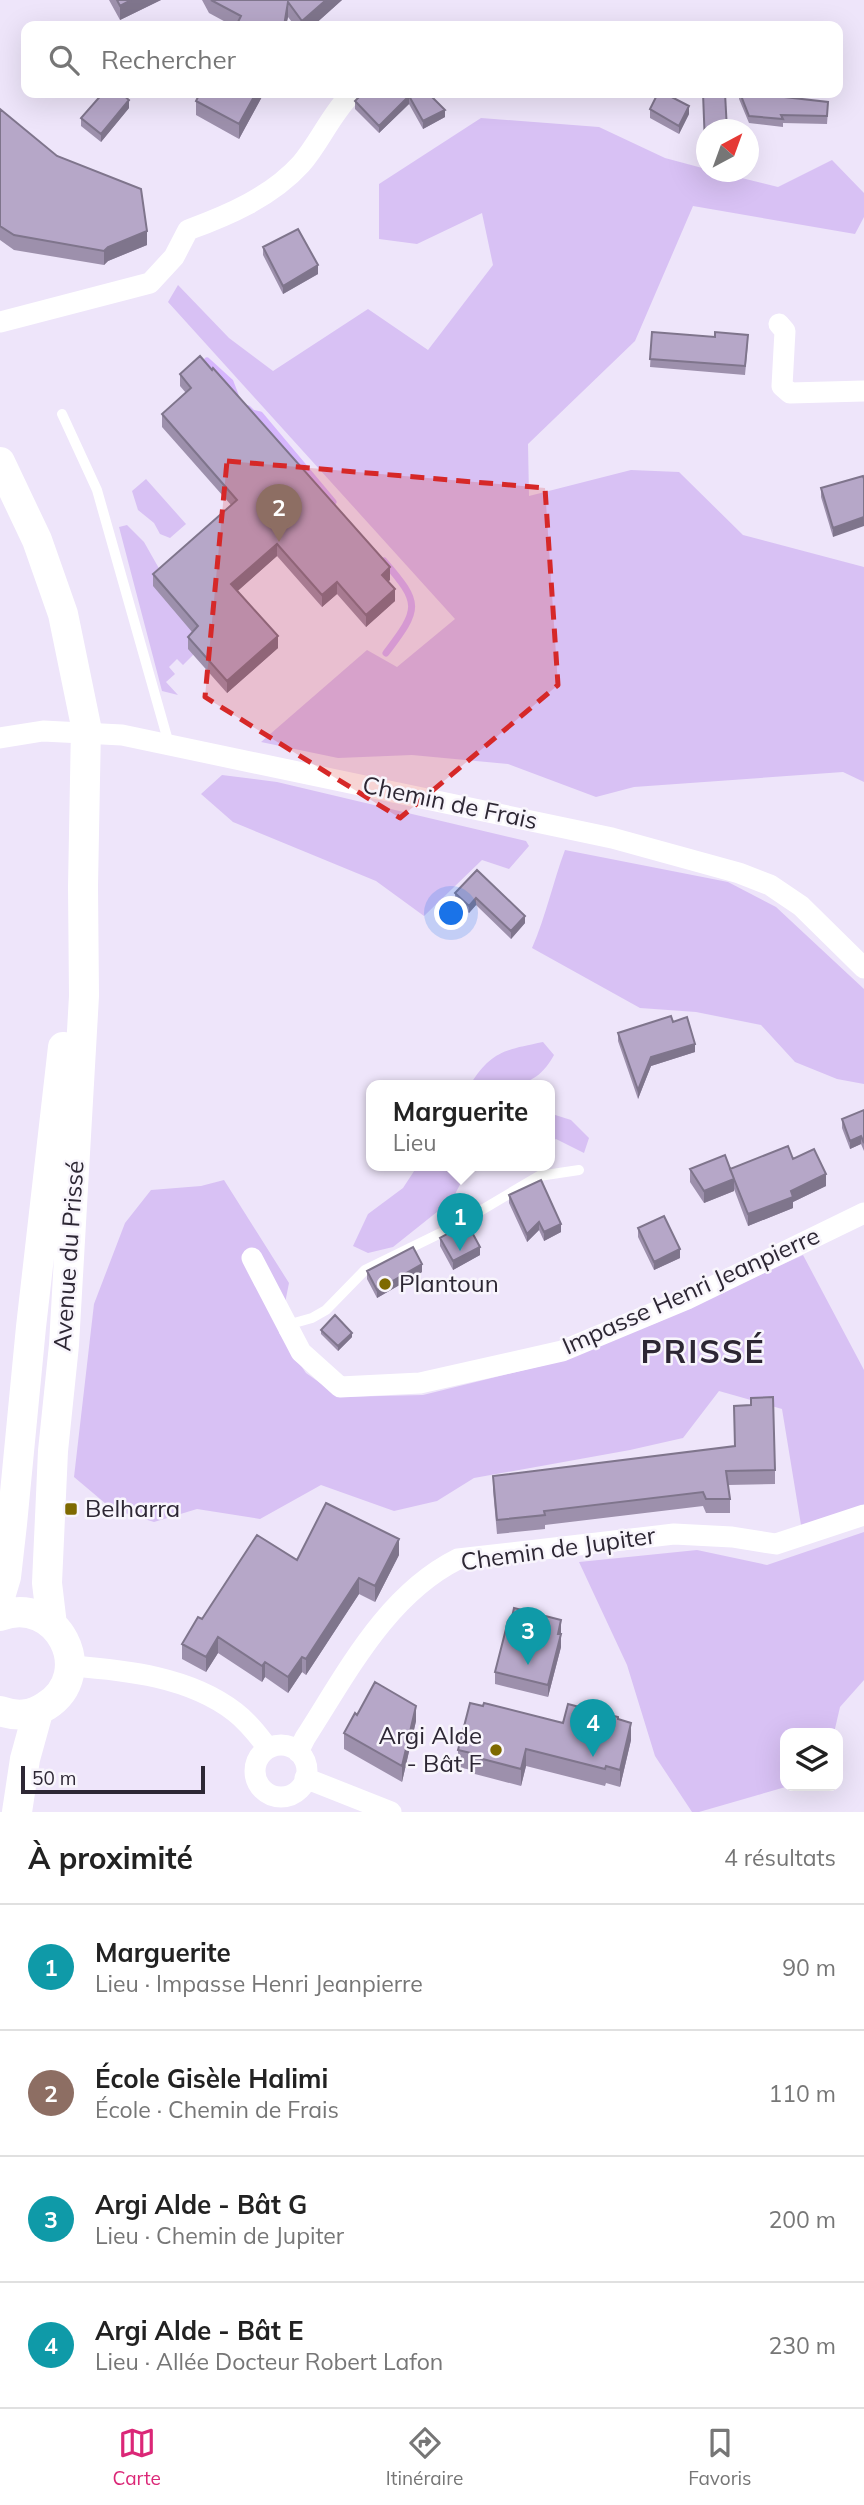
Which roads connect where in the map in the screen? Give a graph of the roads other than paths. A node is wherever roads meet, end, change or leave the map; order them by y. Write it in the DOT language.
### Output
graph roads {
  1 [pos="348,98"];
  2 [pos="0,322"];
  3 [pos="779,324"];
  4 [pos="864,391"];
  5 [pos="62,414"];
  6 [pos="0,462"];
  7 [pos="0,738"];
  8 [pos="169,744"];
  9 [pos="83,887"];
  10 [pos="864,968"];
  11 [pos="579,1170"];
  12 [pos="864,1213"];
  13 [pos="252,1258"];
  14 [pos="287,1325"];
  15 [pos="864,1514"];
  16 [pos="0,1597"];
  17 [pos="0,1616"];
  18 [pos="52,1625"];
  19 [pos="71,1667"];
  20 [pos="0,1711"];
  21 [pos="38,1712"];
  22 [pos="268,1748"];
  23 [pos="298,1752"];
  24 [pos="305,1778"];
  25 [pos="286,1804"];
  26 [pos="17,1812"];
  27 [pos="391,1812"];
  1 -- 2 [label="street"];
  3 -- 4 [label="street"];
  5 -- 8 [label="lane"];
  6 -- 9 [label="main road, Avenue du Prissé"];
  7 -- 8 [label="street, Chemin de Frais"];
  8 -- 10 [label="street, Chemin de Frais"];
  9 -- 16 [label="main road, Avenue du Prissé"];
  9 -- 18 [label="main road, Avenue du Prissé"];
  11 -- 14 [label="lane"];
  12 -- 14 [label="street, Impasse Henri Jeanpierre"];
  13 -- 14 [label="street, Impasse Henri Jeanpierre"];
  15 -- 23 [label="street, Chemin de Jupiter"];
  17 -- 18 [label="main road"];
  18 -- 19 [label="main road"];
  19 -- 21 [label="main road"];
  19 -- 22 [label="street"];
  20 -- 21 [label="main road"];
  21 -- 26 [label="main road"];
  22 -- 23 [label="street"];
  22 -- 25 [label="street"];
  23 -- 24 [label="street"];
  24 -- 25 [label="street"];
  24 -- 27 [label="street"];
}
